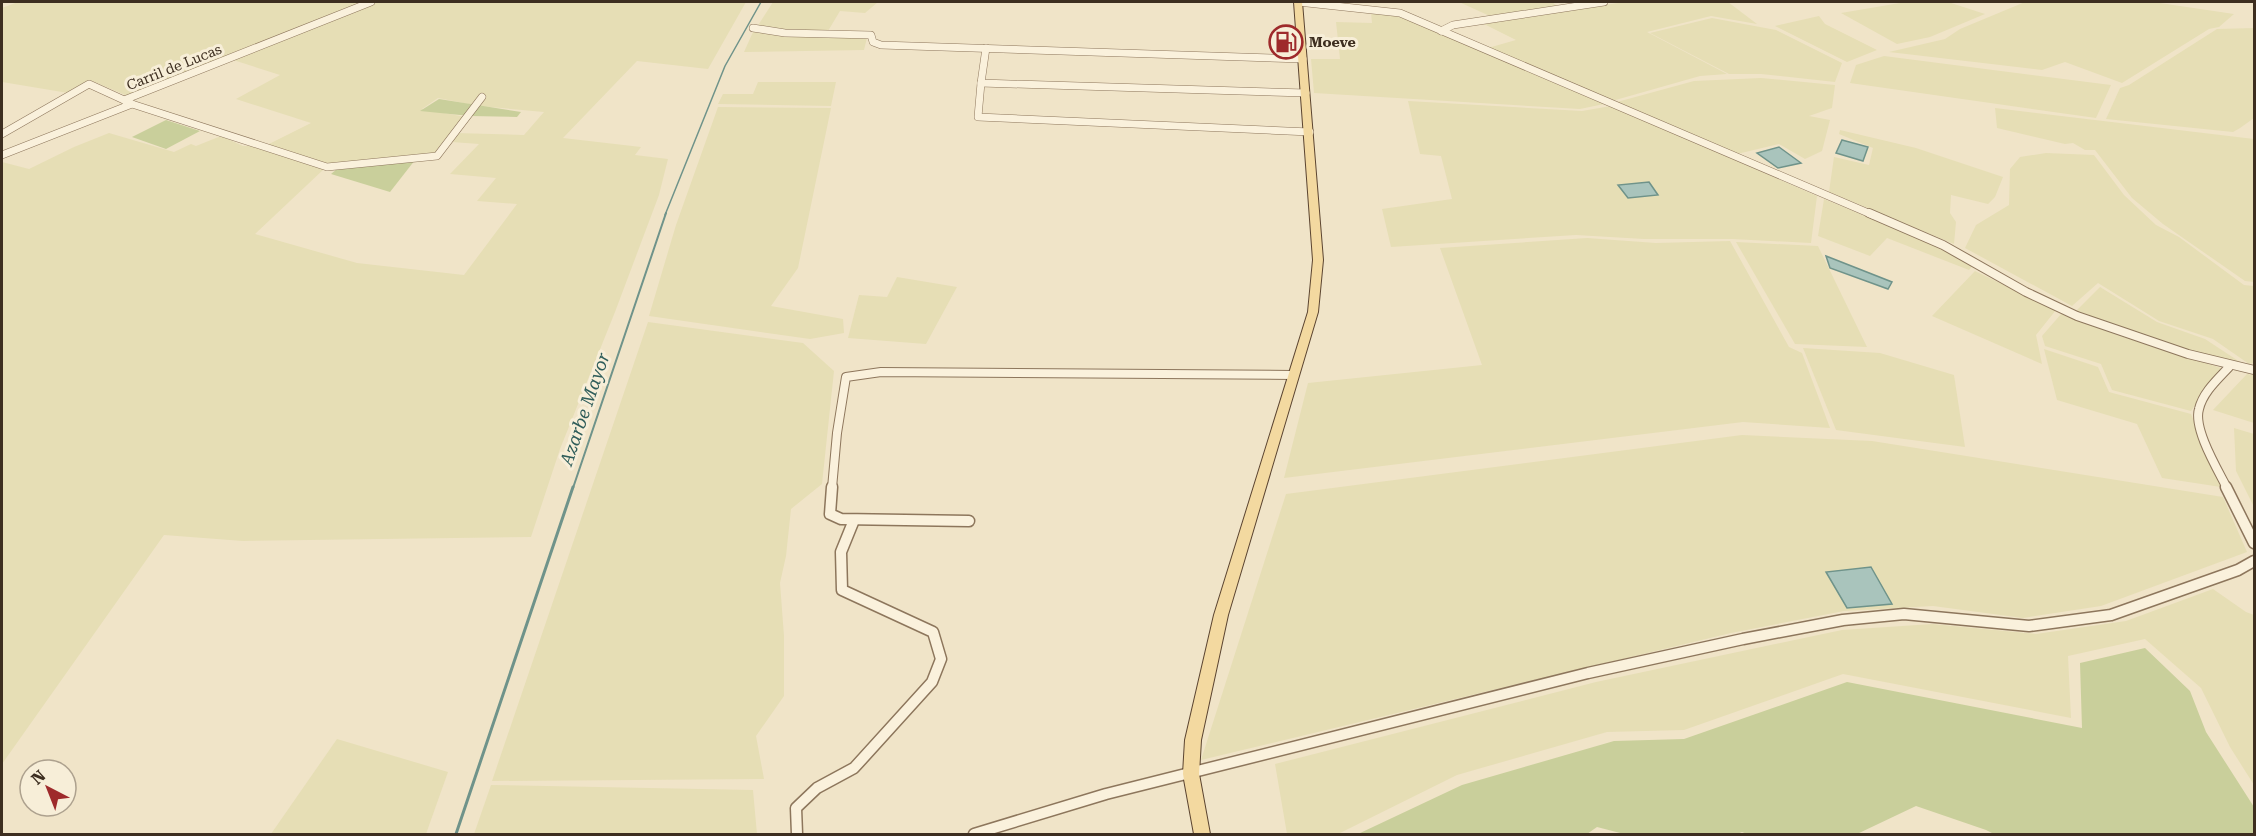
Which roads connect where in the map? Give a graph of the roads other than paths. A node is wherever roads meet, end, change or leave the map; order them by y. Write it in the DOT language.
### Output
graph roads {
  1 [pos="371,2"];
  2 [pos="1298,2"];
  3 [pos="1604,2"];
  4 [pos="753,28"];
  5 [pos="1441,31"];
  6 [pos="986,48"];
  7 [pos="1304,59"];
  8 [pos="981,83"];
  9 [pos="1306,93"];
  10 [pos="482,97"];
  11 [pos="124,100"];
  12 [pos="132,104"];
  13 [pos="1310,132"];
  14 [pos="2,134"];
  15 [pos="2,155"];
  16 [pos="2229,367"];
  17 [pos="2254,369"];
  18 [pos="1293,375"];
  19 [pos="854,520"];
  20 [pos="969,521"];
  21 [pos="2254,543"];
  22 [pos="2254,561"];
  23 [pos="1191,774"];
  24 [pos="797,834"];
  25 [pos="974,834"];
  26 [pos="1202,834"];
  1 -- 11 [label="street, Carril de Lucas"];
  2 -- 5 [label="street"];
  2 -- 7 [label="main road"];
  3 -- 5 [label="street"];
  4 -- 6 [label="street"];
  5 -- 16 [label="street"];
  6 -- 7 [label="street"];
  6 -- 8 [label="street"];
  7 -- 9 [label="main road"];
  8 -- 9 [label="street"];
  8 -- 13 [label="street"];
  9 -- 13 [label="main road"];
  10 -- 12 [label="street"];
  11 -- 12 [label="street, Carril de Lucas"];
  11 -- 14 [label="street"];
  12 -- 15 [label="street, Carril de Lucas"];
  13 -- 18 [label="main road"];
  16 -- 17 [label="street"];
  16 -- 21 [label="street"];
  18 -- 19 [label="street"];
  18 -- 23 [label="main road"];
  19 -- 20 [label="street"];
  19 -- 24 [label="street"];
  22 -- 23 [label="street"];
  23 -- 25 [label="street"];
  23 -- 26 [label="main road"];
}
